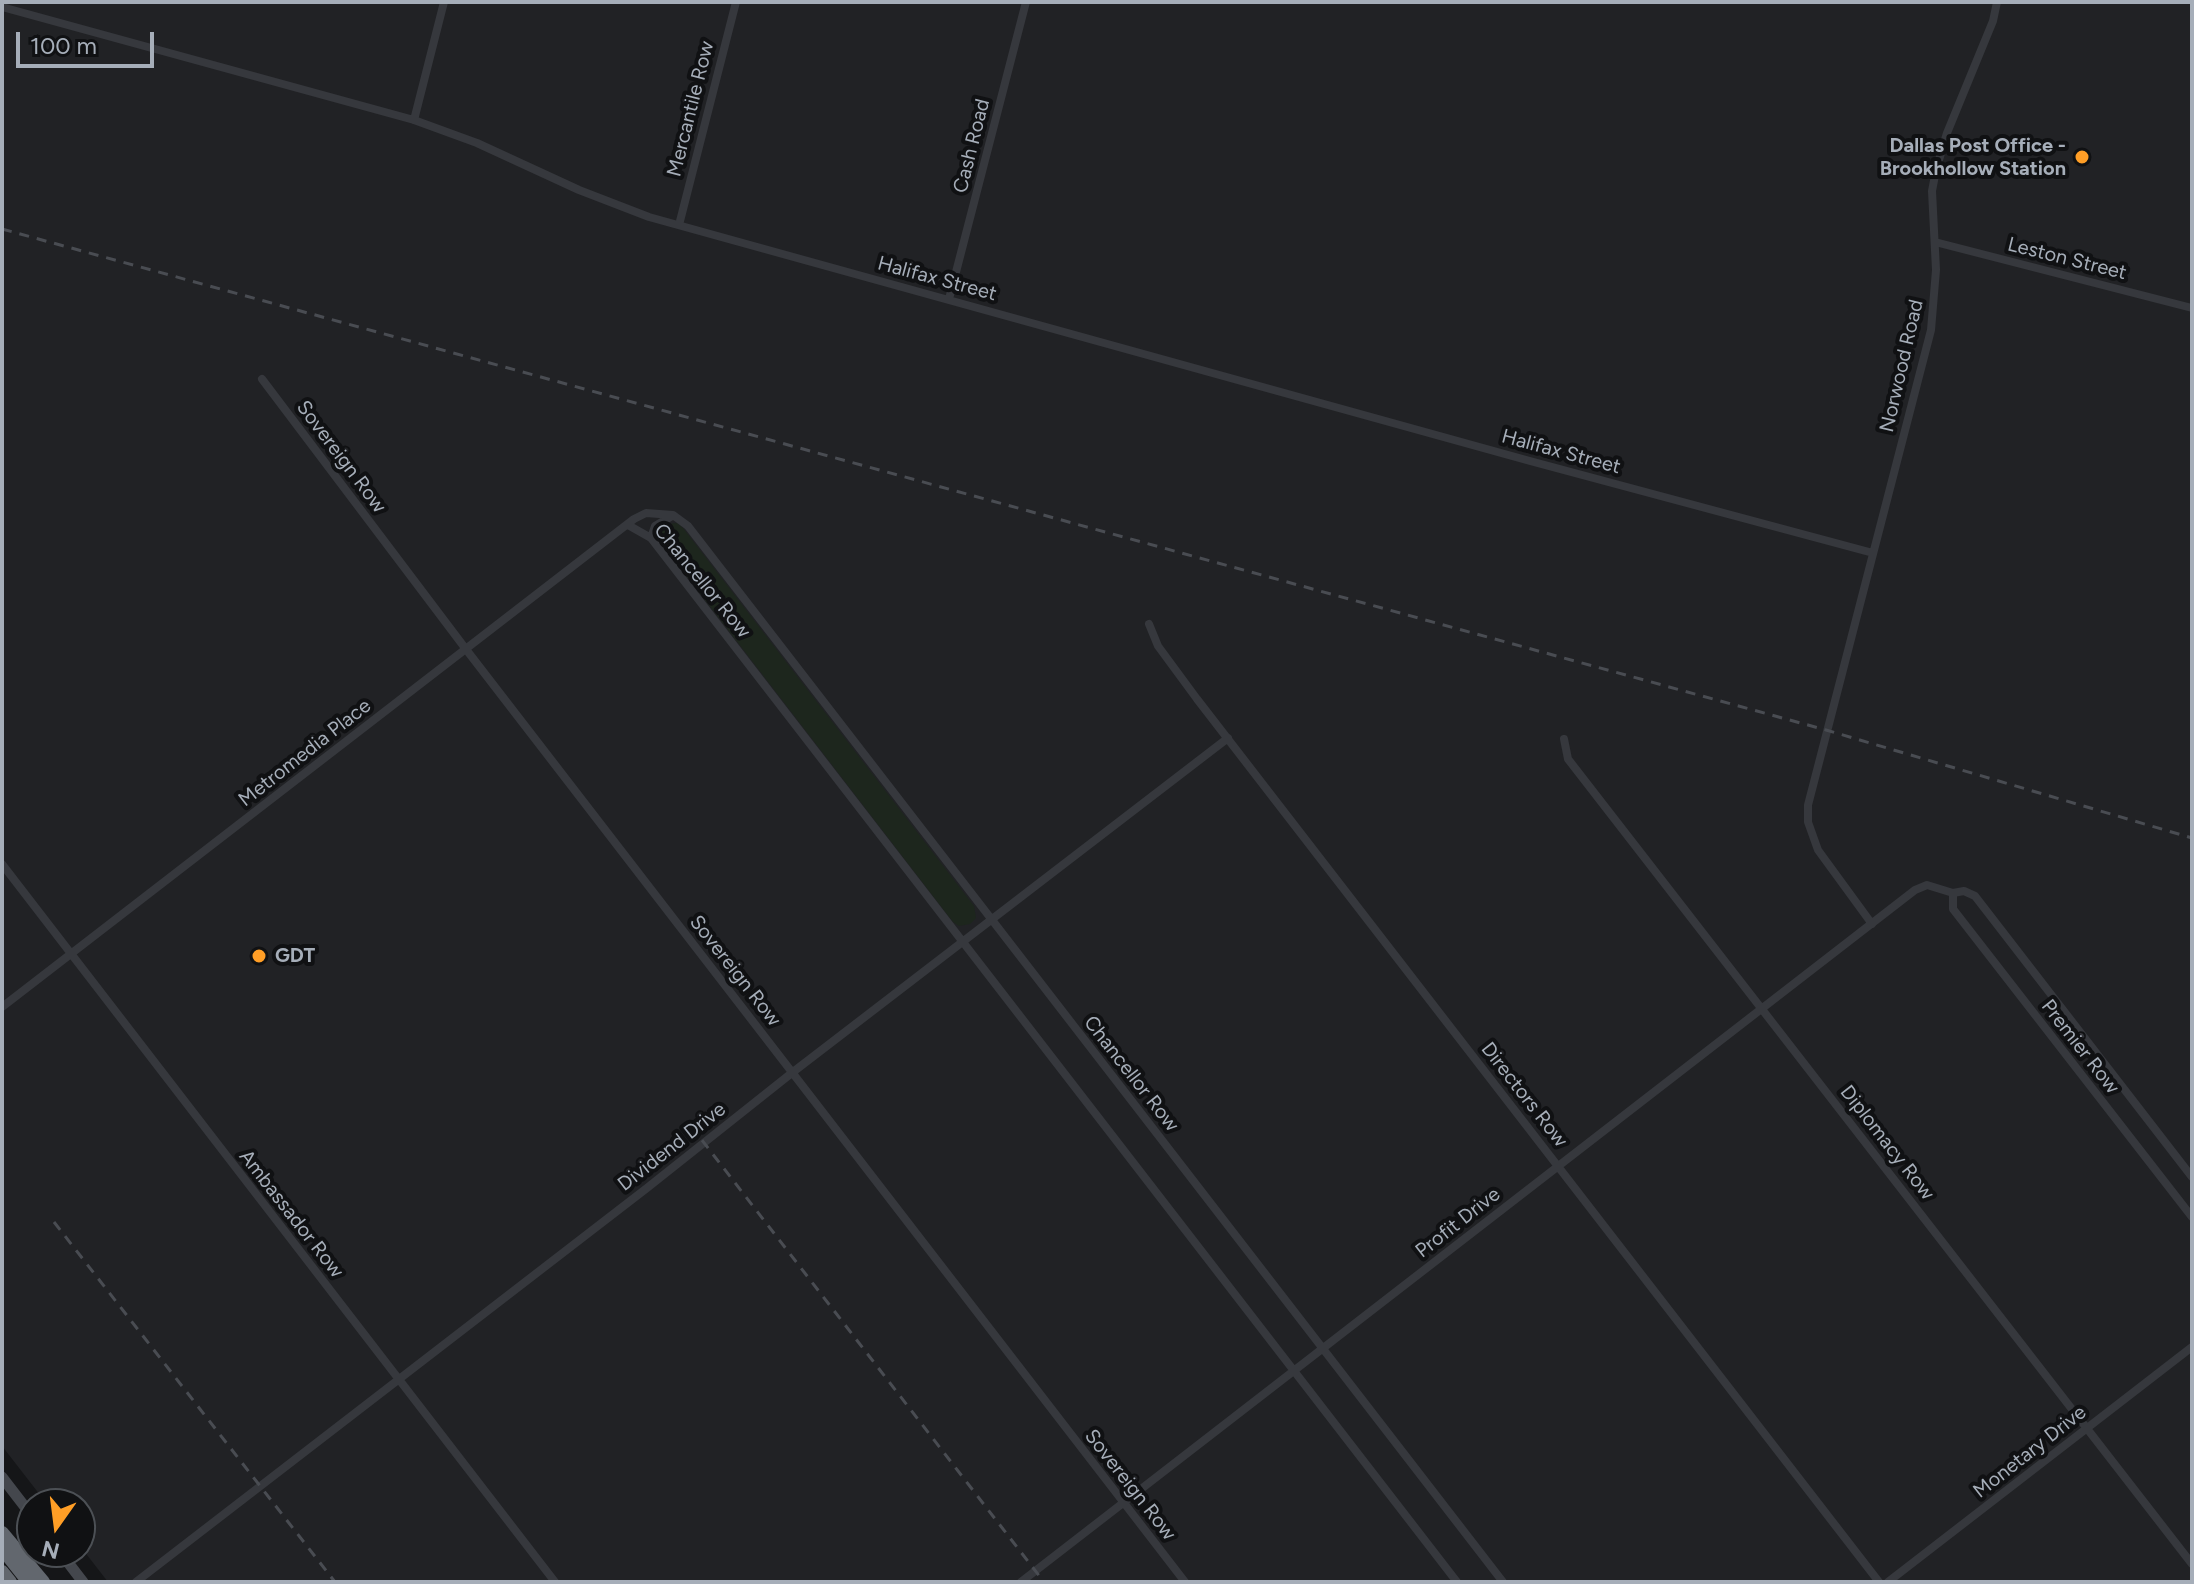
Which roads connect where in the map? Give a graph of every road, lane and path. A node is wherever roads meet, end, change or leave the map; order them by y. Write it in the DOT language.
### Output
graph roads {
  1 [pos="444,2"];
  2 [pos="736,2"];
  3 [pos="1026,2"];
  4 [pos="1997,2"];
  5 [pos="2,7"];
  6 [pos="414,120"];
  7 [pos="679,225"];
  8 [pos="1935,242"];
  9 [pos="949,299"];
  10 [pos="2192,308"];
  11 [pos="262,379"];
  12 [pos="673,515"];
  13 [pos="628,525"];
  14 [pos="651,538"];
  15 [pos="1873,553"];
  16 [pos="1149,624"];
  17 [pos="465,648"];
  18 [pos="1228,738"];
  19 [pos="1564,739"];
  20 [pos="2,864"];
  21 [pos="1915,890"];
  22 [pos="1953,893"];
  23 [pos="992,921"];
  24 [pos="1872,924"];
  25 [pos="964,942"];
  26 [pos="72,955"];
  27 [pos="2,1007"];
  28 [pos="1763,1009"];
  29 [pos="793,1072"];
  30 [pos="1558,1166"];
  31 [pos="2192,1177"];
  32 [pos="2192,1217"];
  33 [pos="2192,1347"];
  34 [pos="1324,1348"];
  35 [pos="1293,1371"];
  36 [pos="397,1378"];
  37 [pos="2087,1428"];
  38 [pos="2,1477"];
  39 [pos="16,1495"];
  40 [pos="1123,1503"];
  41 [pos="2,1533"];
  42 [pos="2,1548"];
  43 [pos="2192,1564"];
  44 [pos="2,1572"];
  45 [pos="10,1582"];
  46 [pos="29,1582"];
  47 [pos="43,1582"];
  48 [pos="136,1582"];
  49 [pos="555,1582"];
  50 [pos="1021,1582"];
  51 [pos="1185,1582"];
  52 [pos="1457,1582"];
  53 [pos="1503,1582"];
  54 [pos="1879,1582"];
  55 [pos="1888,1582"];
  1 -- 6 [label="street"];
  2 -- 7 [label="street, Mercantile Row"];
  3 -- 9 [label="street, Cash Road"];
  4 -- 8 [label="street, Norwood Road"];
  5 -- 6 [label="street, Halifax Street"];
  6 -- 7 [label="street, Halifax Street"];
  7 -- 9 [label="street, Halifax Street"];
  8 -- 10 [label="street, Leston Street"];
  8 -- 15 [label="street, Norwood Road"];
  9 -- 15 [label="street, Halifax Street"];
  11 -- 17 [label="street, Sovereign Row"];
  12 -- 13 [label="street, Chancellor Row"];
  12 -- 14 [label="street"];
  12 -- 23 [label="street, Chancellor Row"];
  13 -- 14 [label="street, Chancellor Row"];
  13 -- 17 [label="street, Metromedia Place"];
  14 -- 25 [label="street, Chancellor Row"];
  15 -- 24 [label="street, Norwood Road"];
  16 -- 18 [label="street, Directors Row"];
  17 -- 26 [label="street, Metromedia Place"];
  17 -- 29 [label="street, Sovereign Row"];
  18 -- 23 [label="street, Dividend Drive"];
  18 -- 30 [label="street, Directors Row"];
  19 -- 28 [label="street, Diplomacy Row"];
  20 -- 26 [label="street, Ambassador Row"];
  21 -- 22 [label="street, Premier Row"];
  21 -- 24 [label="street, Profit Drive"];
  22 -- 31 [label="street, Premier Row"];
  22 -- 32 [label="street, Premier Row"];
  23 -- 25 [label="street, Dividend Drive"];
  23 -- 34 [label="street, Chancellor Row"];
  24 -- 28 [label="street, Profit Drive"];
  25 -- 29 [label="street, Dividend Drive"];
  25 -- 35 [label="street, Chancellor Row"];
  26 -- 27 [label="street, Metromedia Place"];
  26 -- 36 [label="street, Ambassador Row"];
  28 -- 30 [label="street, Profit Drive"];
  28 -- 37 [label="street, Diplomacy Row"];
  29 -- 36 [label="street, Dividend Drive"];
  29 -- 40 [label="street, Sovereign Row"];
  30 -- 34 [label="street, Profit Drive"];
  30 -- 54 [label="street, Directors Row"];
  33 -- 37 [label="street, Monetary Drive"];
  34 -- 35 [label="street, Profit Drive"];
  34 -- 53 [label="street, Chancellor Row"];
  35 -- 40 [label="street, Profit Drive"];
  35 -- 52 [label="street, Chancellor Row"];
  36 -- 48 [label="street, Dividend Drive"];
  36 -- 49 [label="street, Ambassador Row"];
  37 -- 43 [label="street, Diplomacy Row"];
  37 -- 55 [label="street, Monetary Drive"];
  38 -- 39 [label="main road"];
  40 -- 50 [label="street, Profit Drive"];
  40 -- 51 [label="street, Sovereign Row"];
  41 -- 47 [label="highway"];
  42 -- 46 [label="highway"];
  44 -- 45 [label="highway"];
}
